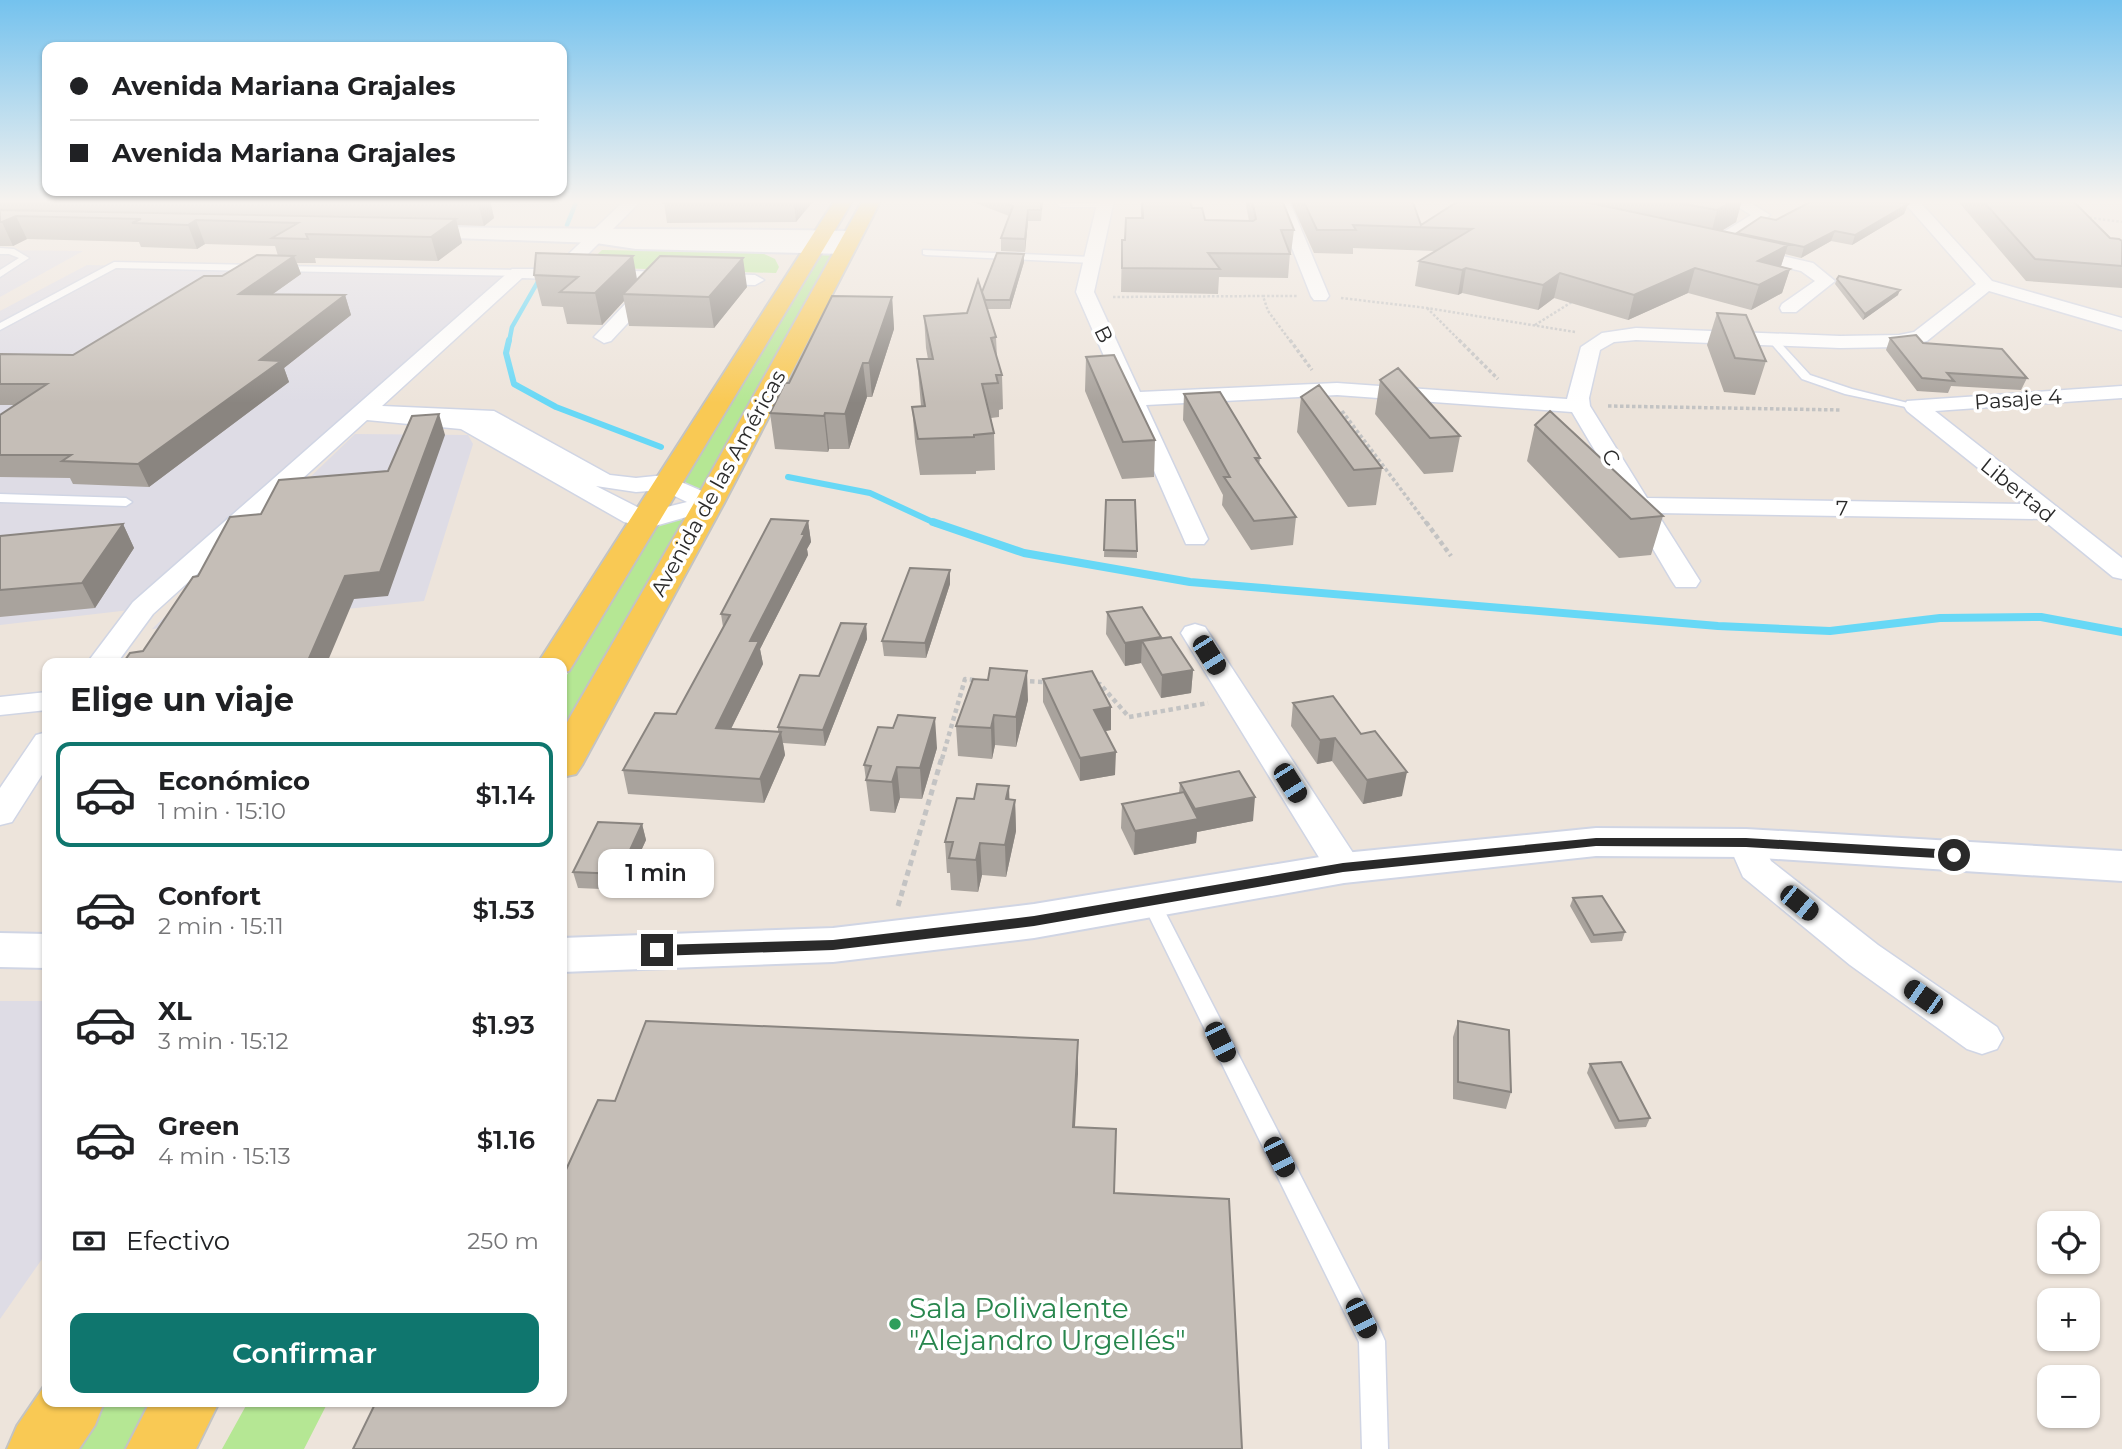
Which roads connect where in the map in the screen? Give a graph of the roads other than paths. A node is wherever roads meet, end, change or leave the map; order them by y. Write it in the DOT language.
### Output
graph roads {
  1 [pos="109,268"];
  2 [pos="246,268"];
  3 [pos="565,268"];
  4 [pos="816,268"];
  5 [pos="822,268"];
  6 [pos="1091,268"];
  7 [pos="1308,268"];
  8 [pos="1808,268"];
  9 [pos="1970,268"];
  10 [pos="518,273"];
  11 [pos="558,274"];
  12 [pos="660,278"];
  13 [pos="755,280"];
  14 [pos="1986,285"];
  15 [pos="1320,296"];
  16 [pos="1789,308"];
  17 [pos="2122,324"];
  18 [pos="0,327"];
  19 [pos="604,337"];
  20 [pos="1772,339"];
  21 [pos="2122,392"];
  22 [pos="1135,398"];
  23 [pos="1579,406"];
  24 [pos="1915,406"];
  25 [pos="363,413"];
  26 [pos="669,483"];
  27 [pos="0,498"];
  28 [pos="126,502"];
  29 [pos="709,503"];
  30 [pos="1640,505"];
  31 [pos="2044,512"];
  32 [pos="647,519"];
  33 [pos="1195,539"];
  34 [pos="2122,571"];
  35 [pos="1686,580"];
  36 [pos="1195,633"];
  37 [pos="106,658"];
  38 [pos="559,658"];
  39 [pos="42,702"];
  40 [pos="0,706"];
  41 [pos="42,750"];
  42 [pos="567,756"];
  43 [pos="0,814"];
  44 [pos="1746,842"];
  45 [pos="2122,866"];
  46 [pos="1343,868"];
  47 [pos="1152,902"];
  48 [pos="0,950"];
  49 [pos="42,951"];
  50 [pos="567,955"];
  51 [pos="1982,1038"];
  52 [pos="69,1407"];
  53 [pos="184,1407"];
  54 [pos="40,1449"];
  55 [pos="159,1449"];
  56 [pos="1375,1449"];
  1 -- 18 [label="lane"];
  2 -- 10 [label="lane"];
  3 -- 11 [label="street"];
  4 -- 26 [label="main road, Avenida de las Américas"];
  5 -- 29 [label="main road, Avenida de las Américas"];
  6 -- 22 [label="street, B"];
  7 -- 15 [label="street"];
  8 -- 16 [label="street"];
  9 -- 14 [label="street"];
  10 -- 11 [label="street"];
  10 -- 25 [label="street"];
  11 -- 12 [label="street"];
  12 -- 13 [label="street"];
  12 -- 19 [label="street"];
  14 -- 17 [label="street"];
  14 -- 20 [label="street"];
  20 -- 23 [label="street"];
  20 -- 24 [label="lane"];
  21 -- 24 [label="street, Pasaje 4"];
  22 -- 23 [label="street"];
  22 -- 33 [label="street, B"];
  23 -- 30 [label="street, C"];
  24 -- 31 [label="street, Libertad"];
  25 -- 26 [label="street"];
  25 -- 32 [label="street"];
  25 -- 37 [label="street"];
  26 -- 29 [label="street"];
  26 -- 32 [label="main road, Avenida de las Américas"];
  27 -- 28 [label="lane"];
  29 -- 32 [label="street"];
  29 -- 42 [label="main road, Avenida de las Américas"];
  30 -- 31 [label="street, 7"];
  30 -- 35 [label="street, C"];
  31 -- 34 [label="street, Libertad"];
  32 -- 38 [label="main road, Avenida de las Américas"];
  36 -- 46 [label="street"];
  39 -- 40 [label="street"];
  41 -- 43 [label="street"];
  44 -- 45 [label="street"];
  44 -- 46 [label="street"];
  44 -- 51 [label="street"];
  46 -- 47 [label="street"];
  47 -- 50 [label="street"];
  47 -- 56 [label="lane"];
  48 -- 49 [label="street"];
  52 -- 54 [label="main road"];
  53 -- 55 [label="main road"];
}
